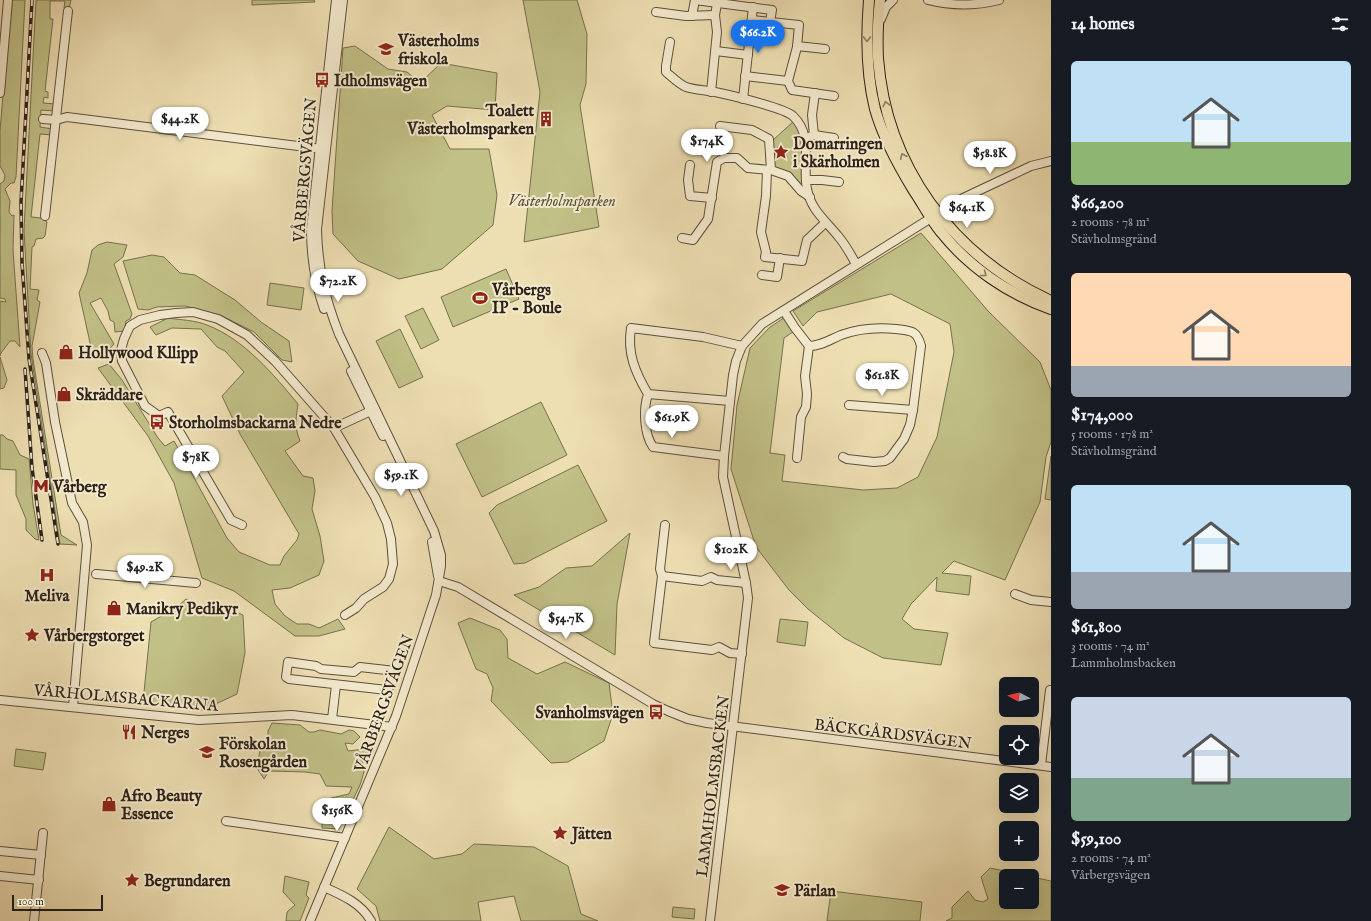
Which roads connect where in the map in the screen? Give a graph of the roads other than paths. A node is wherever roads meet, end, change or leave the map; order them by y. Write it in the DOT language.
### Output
graph roads {
  1 [pos="8,0"];
  2 [pos="336,0"];
  3 [pos="343,0"];
  4 [pos="869,0"];
  5 [pos="880,0"];
  6 [pos="893,0"];
  7 [pos="928,0"];
  8 [pos="999,0"];
  9 [pos="717,4"];
  10 [pos="753,7"];
  11 [pos="68,11"];
  12 [pos="656,12"];
  13 [pos="715,15"];
  14 [pos="692,16"];
  15 [pos="752,20"];
  16 [pos="770,22"];
  17 [pos="878,33"];
  18 [pos="670,42"];
  19 [pos="797,46"];
  20 [pos="825,49"];
  21 [pos="716,51"];
  22 [pos="748,55"];
  23 [pos="745,76"];
  24 [pos="788,81"];
  25 [pos="711,92"];
  26 [pos="0,93"];
  27 [pos="815,93"];
  28 [pos="834,96"];
  29 [pos="743,99"];
  30 [pos="43,118"];
  31 [pos="56,120"];
  32 [pos="720,126"];
  33 [pos="814,135"];
  34 [pos="805,138"];
  35 [pos="834,138"];
  36 [pos="322,149"];
  37 [pos="1051,162"];
  38 [pos="690,165"];
  39 [pos="769,170"];
  40 [pos="806,180"];
  41 [pos="839,182"];
  42 [pos="810,197"];
  43 [pos="712,198"];
  44 [pos="935,215"];
  45 [pos="45,216"];
  46 [pos="826,223"];
  47 [pos="682,238"];
  48 [pos="780,258"];
  49 [pos="856,264"];
  50 [pos="762,275"];
  51 [pos="1051,300"];
  52 [pos="1051,309"];
  53 [pos="784,310"];
  54 [pos="742,346"];
  55 [pos="808,346"];
  56 [pos="42,353"];
  57 [pos="648,394"];
  58 [pos="730,401"];
  59 [pos="849,405"];
  60 [pos="373,410"];
  61 [pos="913,410"];
  62 [pos="334,428"];
  63 [pos="724,456"];
  64 [pos="843,457"];
  65 [pos="797,458"];
  66 [pos="242,525"];
  67 [pos="665,525"];
  68 [pos="96,574"];
  69 [pos="662,576"];
  70 [pos="440,581"];
  71 [pos="196,583"];
  72 [pos="746,583"];
  73 [pos="1015,594"];
  74 [pos="1051,602"];
  75 [pos="345,615"];
  76 [pos="742,654"];
  77 [pos="400,655"];
  78 [pos="395,671"];
  79 [pos="336,685"];
  80 [pos="1050,690"];
  81 [pos="0,700"];
  82 [pos="73,707"];
  83 [pos="332,719"];
  84 [pos="392,727"];
  85 [pos="732,727"];
  86 [pos="1041,765"];
  87 [pos="1051,766"];
  88 [pos="226,821"];
  89 [pos="43,833"];
  90 [pos="345,838"];
  91 [pos="0,851"];
  92 [pos="41,856"];
  93 [pos="0,876"];
  94 [pos="39,880"];
  95 [pos="324,887"];
  96 [pos="35,919"];
  97 [pos="310,921"];
  98 [pos="372,921"];
  99 [pos="710,921"];
  1 -- 26 [label="street"];
  2 -- 36 [label="street, VÅRBERGSVÄGEN"];
  3 -- 36 [label="street, VÅRBERGSVÄGEN"];
  4 -- 44 [label="main road, one-way"];
  5 -- 17 [label="main road"];
  6 -- 17 [label="street"];
  7 -- 8 [label="street"];
  9 -- 10 [label="street"];
  9 -- 13 [label="street"];
  9 -- 14 [label="street"];
  10 -- 15 [label="street"];
  10 -- 16 [label="street"];
  11 -- 31 [label="street"];
  12 -- 14 [label="street"];
  13 -- 14 [label="street"];
  13 -- 21 [label="street"];
  15 -- 16 [label="street"];
  15 -- 22 [label="street"];
  16 -- 19 [label="street"];
  44 -- 17 [label="main road, one-way"];
  18 -- 25 [label="street"];
  19 -- 20 [label="street"];
  19 -- 24 [label="street"];
  21 -- 22 [label="street"];
  21 -- 25 [label="street"];
  22 -- 23 [label="street"];
  23 -- 24 [label="street"];
  23 -- 29 [label="street"];
  24 -- 27 [label="street"];
  25 -- 29 [label="street"];
  27 -- 28 [label="street"];
  27 -- 33 [label="street"];
  29 -- 34 [label="street"];
  30 -- 31 [label="street"];
  31 -- 36 [label="street"];
  31 -- 45 [label="street"];
  32 -- 39 [label="street"];
  33 -- 34 [label="street"];
  33 -- 35 [label="street"];
  34 -- 40 [label="street"];
  36 -- 60 [label="street, VÅRBERGSVÄGEN"];
  37 -- 44 [label="street, LAMMHOLMSBACKEN"];
  38 -- 43 [label="street"];
  39 -- 42 [label="street"];
  39 -- 43 [label="street"];
  39 -- 48 [label="street"];
  40 -- 41 [label="street"];
  40 -- 42 [label="street"];
  42 -- 46 [label="street"];
  43 -- 47 [label="street"];
  44 -- 49 [label="street, LAMMHOLMSBACKEN"];
  44 -- 51 [label="main road"];
  44 -- 52 [label="main road, one-way"];
  46 -- 48 [label="street"];
  46 -- 49 [label="street"];
  48 -- 50 [label="street"];
  49 -- 53 [label="street, LAMMHOLMSBACKEN"];
  53 -- 54 [label="street, LAMMHOLMSBACKEN"];
  53 -- 55 [label="street"];
  54 -- 57 [label="street"];
  54 -- 58 [label="street, LAMMHOLMSBACKEN"];
  55 -- 61 [label="street"];
  55 -- 65 [label="street"];
  56 -- 82 [label="street"];
  57 -- 58 [label="street"];
  57 -- 63 [label="street"];
  58 -- 63 [label="street, LAMMHOLMSBACKEN"];
  59 -- 61 [label="street"];
  60 -- 62 [label="street"];
  60 -- 70 [label="street, VÅRBERGSVÄGEN"];
  61 -- 64 [label="street"];
  62 -- 66 [label="street"];
  62 -- 75 [label="street"];
  63 -- 72 [label="street, LAMMHOLMSBACKEN"];
  67 -- 69 [label="street"];
  68 -- 71 [label="street"];
  69 -- 72 [label="street"];
  69 -- 76 [label="street"];
  70 -- 84 [label="street, VÅRBERGSVÄGEN"];
  70 -- 85 [label="street"];
  72 -- 76 [label="street, LAMMHOLMSBACKEN"];
  73 -- 74 [label="street"];
  76 -- 85 [label="street, LAMMHOLMSBACKEN"];
  77 -- 78 [label="street"];
  78 -- 79 [label="street"];
  78 -- 79 [label="street"];
  79 -- 83 [label="street"];
  80 -- 86 [label="street"];
  81 -- 82 [label="street, VÅRHOLMSBACKARNA"];
  82 -- 83 [label="street, VÅRHOLMSBACKARNA"];
  83 -- 84 [label="street, VÅRHOLMSBACKARNA"];
  84 -- 90 [label="street, VÅRBERGSVÄGEN"];
  85 -- 86 [label="street, BÄCKGÅRDSVÄGEN"];
  85 -- 99 [label="street, LAMMHOLMSBACKEN"];
  86 -- 87 [label="street, BÄCKGÅRDSVÄGEN"];
  88 -- 90 [label="street"];
  89 -- 92 [label="street"];
  90 -- 95 [label="street, VÅRBERGSVÄGEN"];
  91 -- 92 [label="street"];
  92 -- 94 [label="street"];
  93 -- 94 [label="street"];
  94 -- 96 [label="street"];
  95 -- 97 [label="street, VÅRBERGSVÄGEN"];
  95 -- 98 [label="street"];
}
